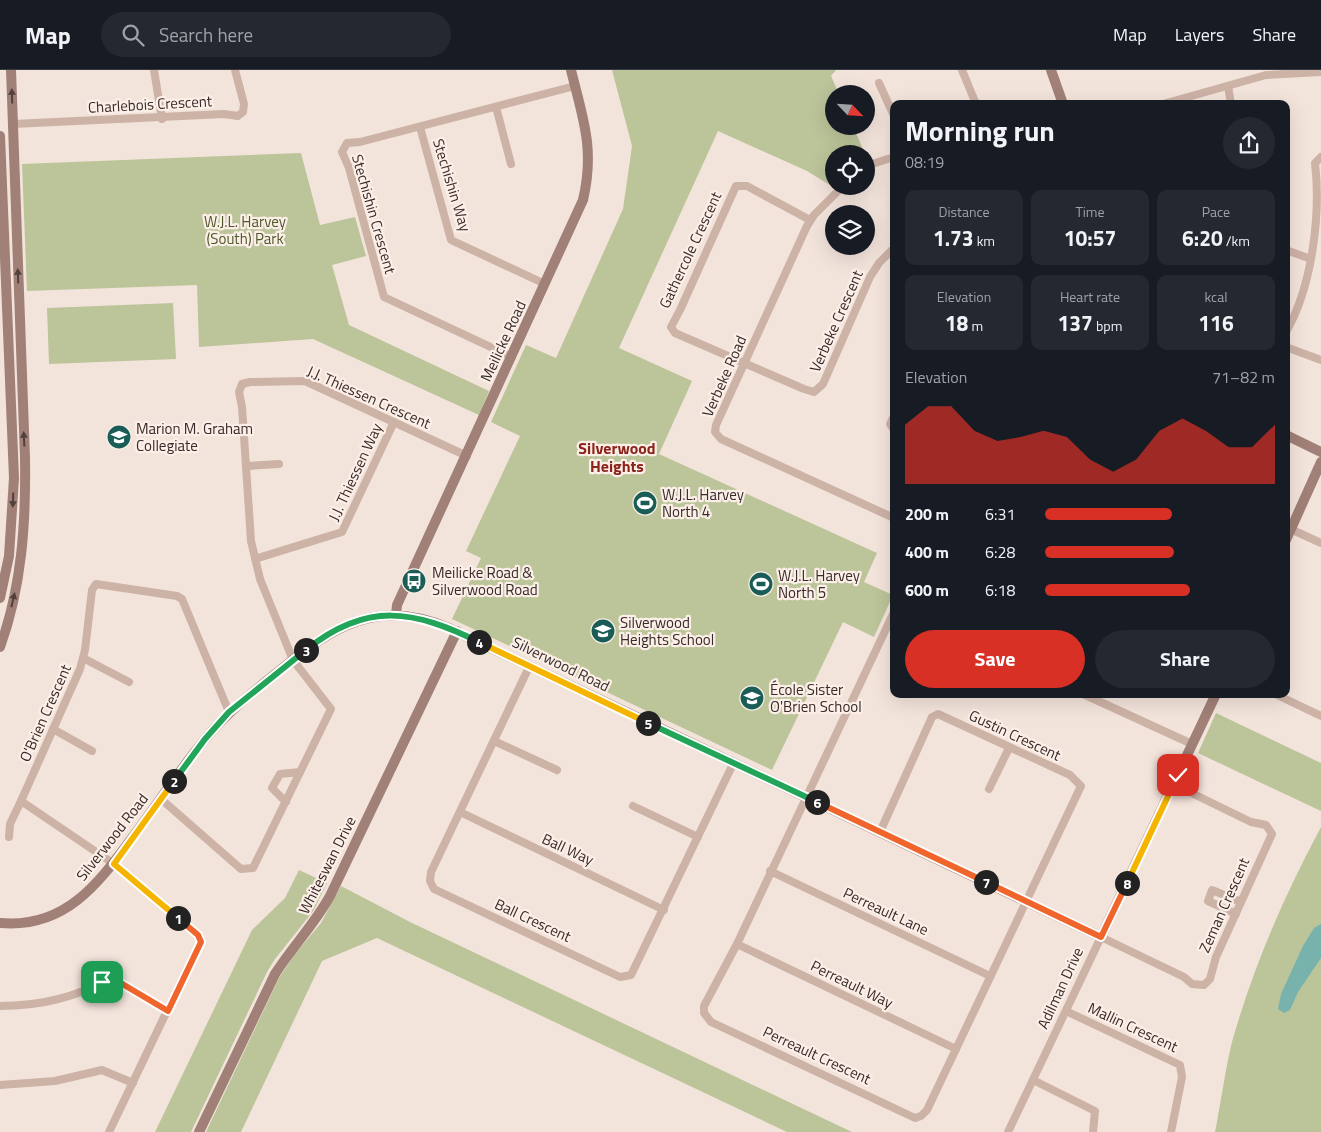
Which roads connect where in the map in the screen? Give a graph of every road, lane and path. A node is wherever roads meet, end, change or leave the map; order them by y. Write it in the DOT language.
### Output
graph roads {
  1 [pos="11,70"];
  2 [pos="154,70"];
  3 [pos="235,70"];
  4 [pos="571,70"];
  5 [pos="962,70"];
  6 [pos="1051,70"];
  7 [pos="1321,72"];
  8 [pos="879,83"];
  9 [pos="575,86"];
  10 [pos="1228,86"];
  11 [pos="974,100"];
  12 [pos="1062,100"];
  13 [pos="1177,100"];
  14 [pos="1230,100"];
  15 [pos="890,107"];
  16 [pos="496,108"];
  17 [pos="162,118"];
  18 [pos="13,124"];
  19 [pos="420,127"];
  20 [pos="0,136"];
  21 [pos="1321,157"];
  22 [pos="890,158"];
  23 [pos="875,163"];
  24 [pos="511,164"];
  25 [pos="14,179"];
  26 [pos="1,180"];
  27 [pos="834,195"];
  28 [pos="810,220"];
  29 [pos="1290,251"];
  30 [pos="890,252"];
  31 [pos="1311,259"];
  32 [pos="545,284"];
  33 [pos="3,314"];
  34 [pos="1290,326"];
  35 [pos="1290,348"];
  36 [pos="512,357"];
  37 [pos="1321,360"];
  38 [pos="744,362"];
  39 [pos="394,422"];
  40 [pos="1290,437"];
  41 [pos="1321,452"];
  42 [pos="467,456"];
  43 [pos="1321,462"];
  44 [pos="279,464"];
  45 [pos="247,466"];
  46 [pos="890,516"];
  47 [pos="1290,526"];
  48 [pos="1290,528"];
  49 [pos="1321,543"];
  50 [pos="255,559"];
  51 [pos="0,598"];
  52 [pos="396,615"];
  53 [pos="890,621"];
  54 [pos="457,631"];
  55 [pos="0,647"];
  56 [pos="83,658"];
  57 [pos="293,660"];
  58 [pos="530,665"];
  59 [pos="129,682"];
  60 [pos="1092,698"];
  61 [pos="1214,698"];
  62 [pos="1283,698"];
  63 [pos="229,712"];
  64 [pos="1321,716"];
  65 [pos="53,728"];
  66 [pos="494,741"];
  67 [pos="1192,744"];
  68 [pos="1009,748"];
  69 [pos="92,751"];
  70 [pos="733,764"];
  71 [pos="557,770"];
  72 [pos="300,772"];
  73 [pos="1173,784"];
  74 [pos="989,789"];
  75 [pos="807,797"];
  76 [pos="161,799"];
  77 [pos="20,801"];
  78 [pos="286,802"];
  79 [pos="633,806"];
  80 [pos="460,812"];
  81 [pos="880,832"];
  82 [pos="9,837"];
  83 [pos="698,837"];
  84 [pos="114,864"];
  85 [pos="770,871"];
  86 [pos="1026,901"];
  87 [pos="1241,902"];
  88 [pos="664,910"];
  89 [pos="1236,914"];
  90 [pos="0,923"];
  91 [pos="1101,937"];
  92 [pos="737,944"];
  93 [pos="990,976"];
  94 [pos="0,1006"];
  95 [pos="168,1011"];
  96 [pos="1066,1011"];
  97 [pos="956,1049"];
  98 [pos="1033,1080"];
  99 [pos="133,1083"];
  100 [pos="0,1085"];
  101 [pos="109,1132"];
  102 [pos="199,1132"];
  103 [pos="1008,1132"];
  104 [pos="1093,1132"];
  105 [pos="1171,1132"];
  18 -- 1 [label="street, one-way"];
  2 -- 17 [label="street"];
  3 -- 17 [label="street, Charlebois Crescent"];
  4 -- 9 [label="street, Meilicke Road"];
  5 -- 11 [label="street"];
  6 -- 12 [label="street"];
  7 -- 10 [label="street"];
  8 -- 15 [label="street"];
  9 -- 16 [label="street, Stechishin Crescent"];
  9 -- 32 [label="street, Meilicke Road"];
  10 -- 13 [label="street"];
  10 -- 14 [label="street"];
  16 -- 19 [label="street, Stechishin Crescent"];
  16 -- 24 [label="street"];
  17 -- 18 [label="street, Charlebois Crescent"];
  18 -- 25 [label="street"];
  19 -- 32 [label="street, Stechishin Way"];
  19 -- 36 [label="street, Stechishin Crescent"];
  20 -- 26 [label="street"];
  21 -- 31 [label="street"];
  22 -- 23 [label="street"];
  25 -- 26 [label="street"];
  55 -- 25 [label="street, one-way"];
  26 -- 33 [label="street"];
  27 -- 28 [label="street, Verbeke Road"];
  28 -- 38 [label="street, Verbeke Road"];
  28 -- 38 [label="street, Gathercole Crescent"];
  29 -- 31 [label="street"];
  30 -- 38 [label="street, Verbeke Crescent"];
  31 -- 34 [label="street"];
  32 -- 36 [label="street, Meilicke Road"];
  33 -- 51 [label="street, one-way"];
  35 -- 37 [label="street"];
  36 -- 42 [label="street, Meilicke Road"];
  38 -- 46 [label="street, Verbeke Road"];
  39 -- 42 [label="street, J.J. Thiessen Crescent"];
  39 -- 45 [label="street, J.J. Thiessen Crescent"];
  39 -- 50 [label="street, J.J. Thiessen Way"];
  40 -- 41 [label="street"];
  42 -- 52 [label="street, Meilicke Road"];
  43 -- 47 [label="street"];
  44 -- 45 [label="street"];
  45 -- 50 [label="street, J.J. Thiessen Crescent"];
  48 -- 49 [label="street"];
  50 -- 57 [label="street, J.J. Thiessen Crescent"];
  52 -- 54 [label="street, Silverwood Road"];
  52 -- 57 [label="street, Silverwood Road"];
  53 -- 75 [label="street, Perreault Crescent"];
  54 -- 58 [label="street, Silverwood Road"];
  54 -- 102 [label="street, Whiteswan Drive"];
  56 -- 59 [label="street"];
  56 -- 63 [label="street, O'Brien Crescent"];
  56 -- 65 [label="street, O'Brien Crescent"];
  57 -- 63 [label="street, Silverwood Road"];
  57 -- 72 [label="street, J.J. Thiessen Crescent"];
  58 -- 66 [label="street, Ball Crescent"];
  58 -- 70 [label="street, Silverwood Road"];
  60 -- 67 [label="street"];
  61 -- 67 [label="street, Adilman Drive"];
  62 -- 64 [label="street"];
  63 -- 76 [label="street, Silverwood Road"];
  65 -- 69 [label="street"];
  65 -- 77 [label="street, O'Brien Crescent"];
  66 -- 71 [label="street"];
  66 -- 80 [label="street, Ball Crescent"];
  67 -- 73 [label="street, Adilman Drive"];
  68 -- 74 [label="street"];
  68 -- 81 [label="street, Gustin Crescent"];
  68 -- 86 [label="street, Gustin Crescent"];
  70 -- 75 [label="street, Silverwood Road"];
  70 -- 83 [label="street, Ball Crescent"];
  72 -- 78 [label="street"];
  72 -- 78 [label="street"];
  73 -- 87 [label="street, Zeman Crescent"];
  73 -- 91 [label="street, Adilman Drive"];
  75 -- 81 [label="street, Silverwood Road"];
  75 -- 85 [label="street, Perreault Crescent"];
  76 -- 78 [label="street"];
  76 -- 84 [label="street, Silverwood Road"];
  77 -- 82 [label="street, O'Brien Crescent"];
  77 -- 84 [label="street"];
  79 -- 83 [label="street"];
  80 -- 88 [label="street, Ball Way"];
  80 -- 88 [label="street, Ball Crescent"];
  81 -- 86 [label="street, Silverwood Road"];
  83 -- 88 [label="street, Ball Crescent"];
  84 -- 90 [label="street, Silverwood Road"];
  84 -- 95 [label="street"];
  85 -- 92 [label="street, Perreault Crescent"];
  85 -- 93 [label="street, Perreault Lane"];
  86 -- 91 [label="street, Silverwood Road"];
  86 -- 93 [label="street, Perreault Crescent"];
  87 -- 89 [label="street, Zeman Crescent"];
  87 -- 89 [label="street"];
  89 -- 91 [label="street, Zeman Crescent"];
  91 -- 96 [label="street, Adilman Drive"];
  92 -- 97 [label="street, Perreault Way"];
  92 -- 97 [label="street, Perreault Crescent"];
  93 -- 97 [label="street, Perreault Crescent"];
  94 -- 95 [label="street"];
  95 -- 99 [label="street"];
  96 -- 98 [label="street, Adilman Drive"];
  96 -- 105 [label="street, Mallin Crescent"];
  98 -- 103 [label="street, Adilman Drive"];
  98 -- 104 [label="street"];
  99 -- 100 [label="street"];
  99 -- 101 [label="street"];
}
